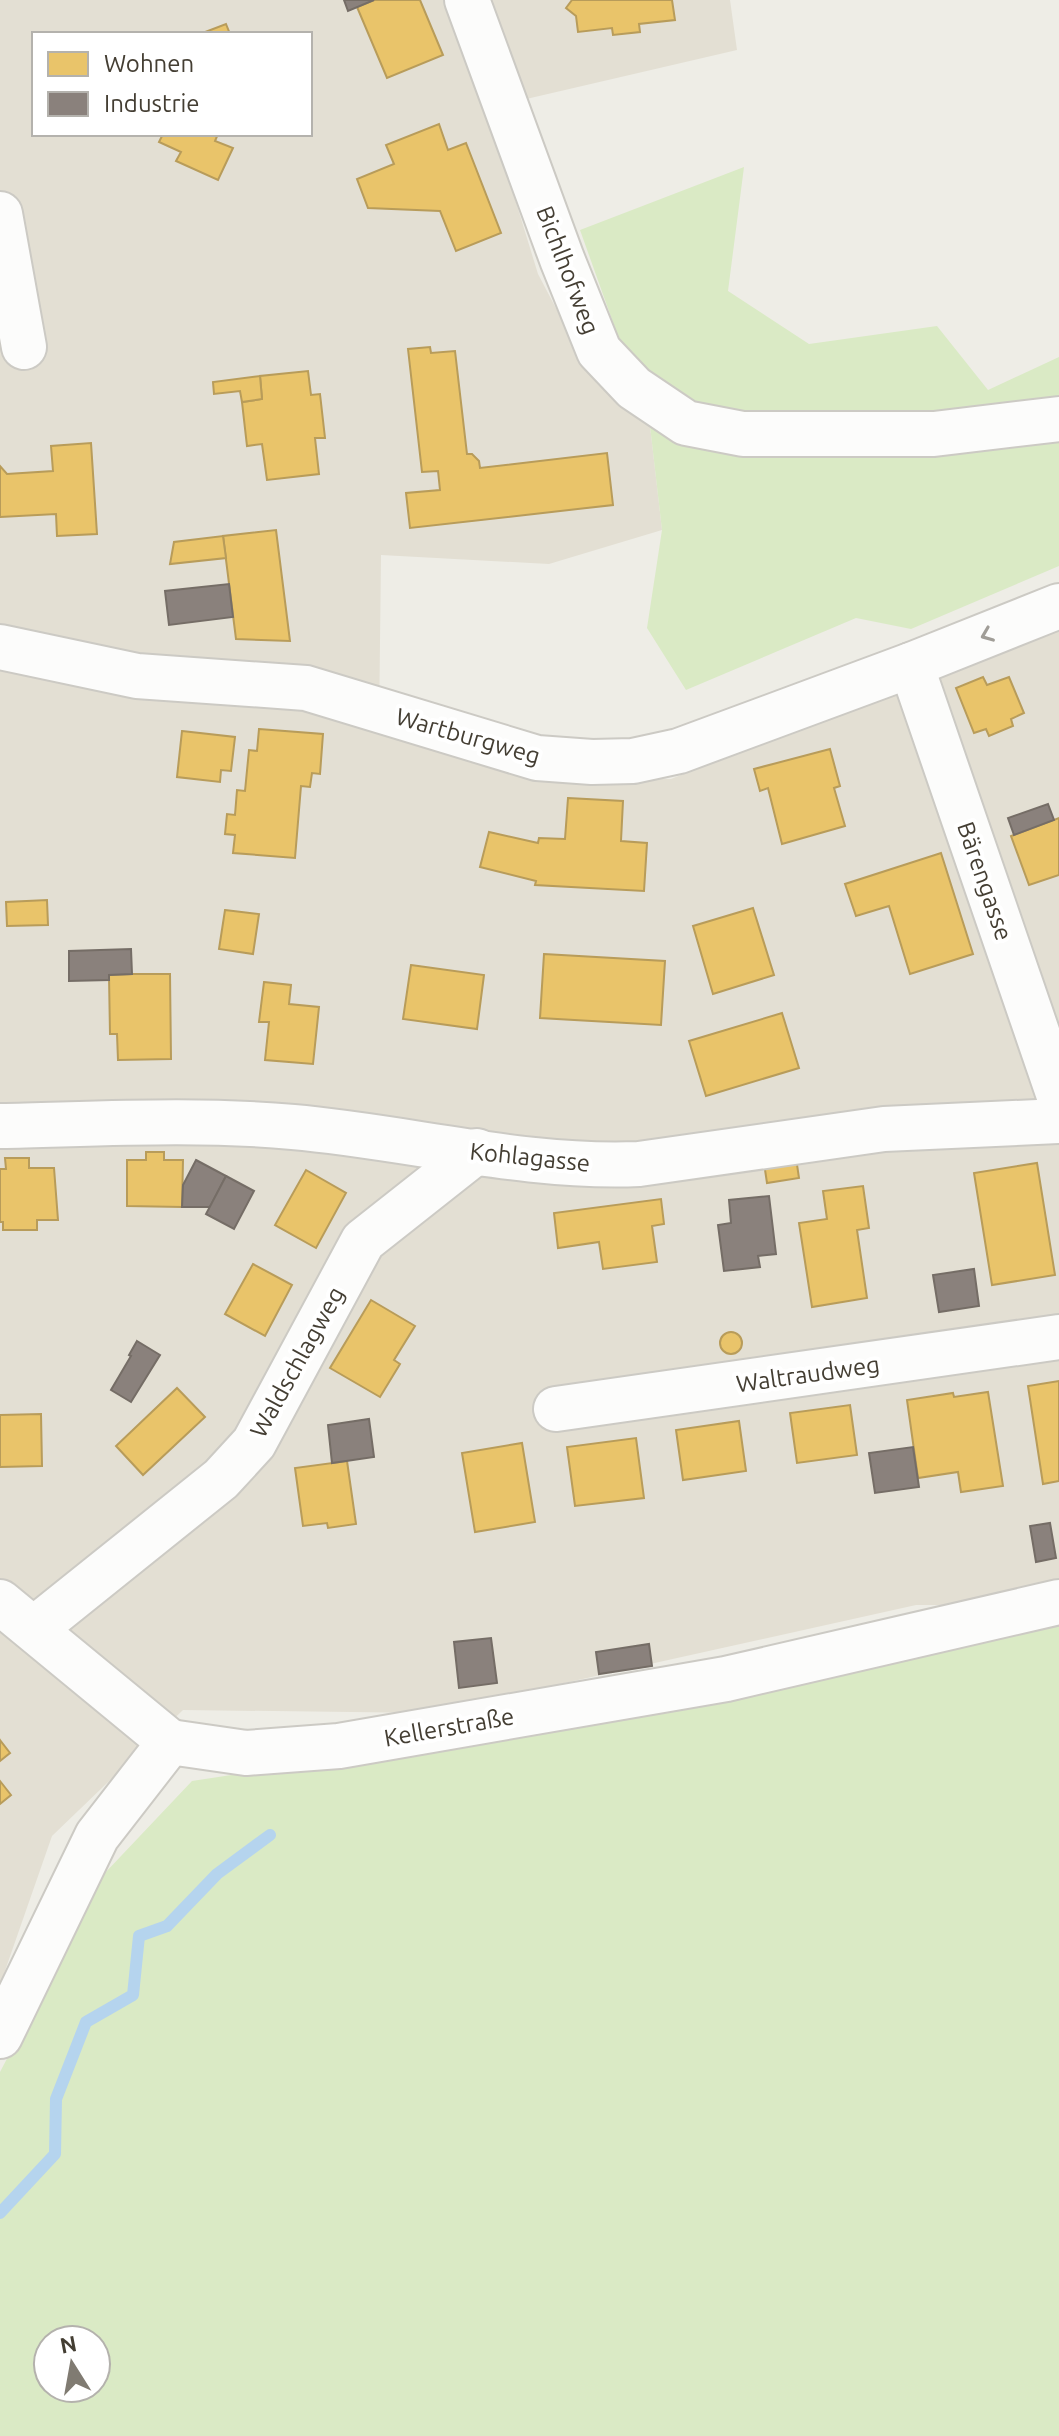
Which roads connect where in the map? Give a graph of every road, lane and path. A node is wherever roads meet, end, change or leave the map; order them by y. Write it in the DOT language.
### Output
graph roads {
  1 [pos="467,0"];
  2 [pos="0,214"];
  3 [pos="24,347"];
  4 [pos="1059,419"];
  5 [pos="1059,606"];
  6 [pos="0,647"];
  7 [pos="911,665"];
  8 [pos="1059,1096"];
  9 [pos="1059,1121"];
  10 [pos="0,1126"];
  11 [pos="477,1151"];
  12 [pos="1059,1337"];
  13 [pos="556,1409"];
  14 [pos="0,1602"];
  15 [pos="1059,1602"];
  16 [pos="34,1629"];
  17 [pos="170,1742"];
  18 [pos="0,2036"];
  1 -- 4 [label="street, Bichlhofweg"];
  2 -- 3 [label="street"];
  5 -- 7 [label="street, Wartburgweg, one-way"];
  6 -- 7 [label="street, Wartburgweg"];
  7 -- 8 [label="street, Bärengasse"];
  9 -- 11 [label="street, Kohlagasse"];
  10 -- 11 [label="street, Kohlagasse"];
  11 -- 16 [label="street, Waldschlagweg"];
  12 -- 13 [label="street, Waltraudweg"];
  14 -- 16 [label="street"];
  15 -- 17 [label="street, Kellerstraße"];
  16 -- 17 [label="street"];
  17 -- 18 [label="street"];
}
